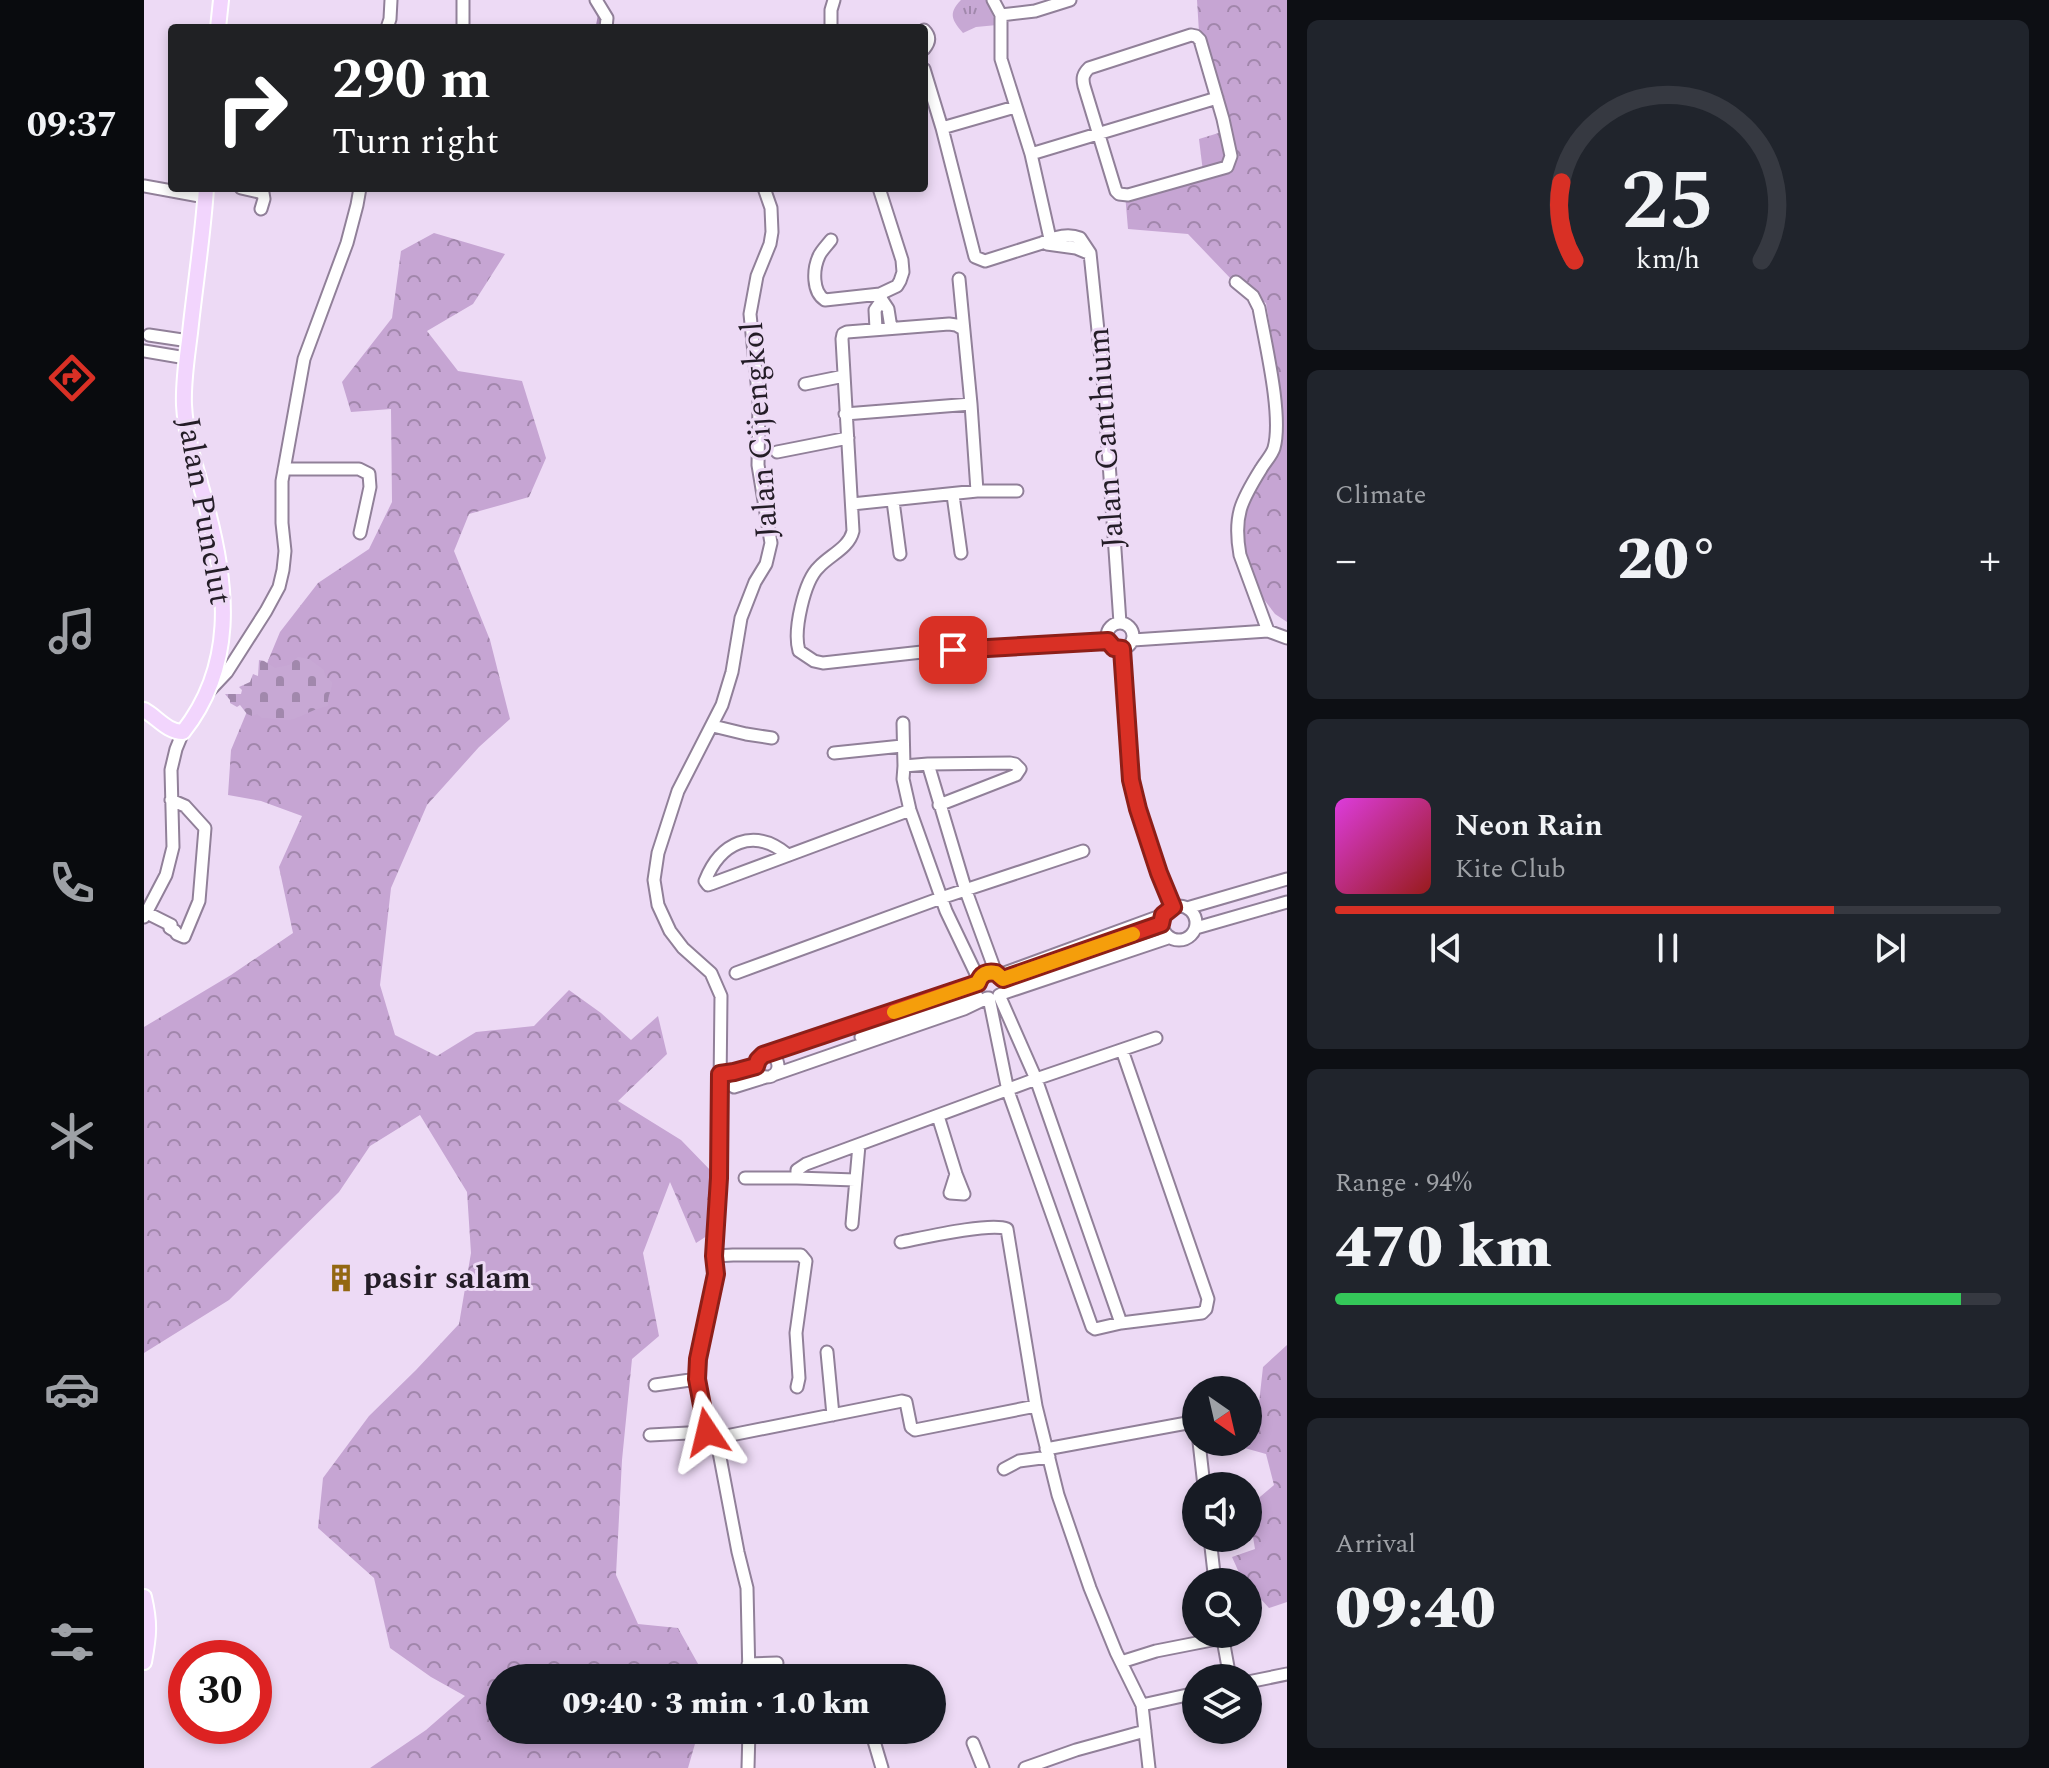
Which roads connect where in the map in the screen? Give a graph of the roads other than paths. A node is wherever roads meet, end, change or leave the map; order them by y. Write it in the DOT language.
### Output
graph roads {
  1 [pos="221,0"];
  2 [pos="391,0"];
  3 [pos="463,0"];
  4 [pos="834,0"];
  5 [pos="993,0"];
  6 [pos="1070,0"];
  7 [pos="1001,15"];
  8 [pos="218,24"];
  9 [pos="388,24"];
  10 [pos="463,24"];
  11 [pos="831,24"];
  12 [pos="928,82"];
  13 [pos="1217,98"];
  14 [pos="1015,107"];
  15 [pos="942,128"];
  16 [pos="1099,134"];
  17 [pos="1031,154"];
  18 [pos="144,186"];
  19 [pos="168,189"];
  20 [pos="259,192"];
  21 [pos="359,192"];
  22 [pos="765,192"];
  23 [pos="880,192"];
  24 [pos="205,193"];
  25 [pos="261,209"];
  26 [pos="831,240"];
  27 [pos="1048,242"];
  28 [pos="959,279"];
  29 [pos="1236,282"];
  30 [pos="881,297"];
  31 [pos="891,328"];
  32 [pos="876,329"];
  33 [pos="963,329"];
  34 [pos="149,335"];
  35 [pos="189,341"];
  36 [pos="144,351"];
  37 [pos="186,358"];
  38 [pos="844,376"];
  39 [pos="805,384"];
  40 [pos="971,404"];
  41 [pos="845,414"];
  42 [pos="848,438"];
  43 [pos="777,452"];
  44 [pos="284,469"];
  45 [pos="977,491"];
  46 [pos="1017,491"];
  47 [pos="953,495"];
  48 [pos="893,501"];
  49 [pos="852,504"];
  50 [pos="360,533"];
  51 [pos="961,553"];
  52 [pos="900,554"];
  53 [pos="1120,623"];
  54 [pos="1268,631"];
  55 [pos="1287,638"];
  56 [pos="1133,640"];
  57 [pos="1108,641"];
  58 [pos="1122,649"];
  59 [pos="206,695"];
  60 [pos="144,710"];
  61 [pos="903,723"];
  62 [pos="713,726"];
  63 [pos="183,732"];
  64 [pos="772,738"];
  65 [pos="902,746"];
  66 [pos="834,753"];
  67 [pos="928,764"];
  68 [pos="904,766"];
  69 [pos="171,800"];
  70 [pos="939,805"];
  71 [pos="910,810"];
  72 [pos="1083,851"];
  73 [pos="788,855"];
  74 [pos="1287,879"];
  75 [pos="966,891"];
  76 [pos="941,898"];
  77 [pos="1287,902"];
  78 [pos="1187,908"];
  79 [pos="145,915"];
  80 [pos="1166,923"];
  81 [pos="1196,928"];
  82 [pos="736,973"];
  83 [pos="991,987"];
  84 [pos="1156,1038"];
  85 [pos="1122,1050"];
  86 [pos="772,1066"];
  87 [pos="720,1074"];
  88 [pos="1036,1079"];
  89 [pos="734,1087"];
  90 [pos="1008,1091"];
  91 [pos="938,1116"];
  92 [pos="859,1145"];
  93 [pos="956,1174"];
  94 [pos="745,1178"];
  95 [pos="797,1178"];
  96 [pos="855,1180"];
  97 [pos="852,1224"];
  98 [pos="901,1242"];
  99 [pos="714,1256"];
  100 [pos="1121,1323"];
  101 [pos="827,1352"];
  102 [pos="697,1379"];
  103 [pos="655,1385"];
  104 [pos="797,1387"];
  105 [pos="1036,1406"];
  106 [pos="833,1415"];
  107 [pos="1182,1424"];
  108 [pos="650,1435"];
  109 [pos="709,1435"];
  110 [pos="1048,1453"];
  111 [pos="1004,1469"];
  112 [pos="144,1597"];
  113 [pos="1182,1645"];
  114 [pos="144,1662"];
  115 [pos="1121,1662"];
  116 [pos="777,1663"];
  117 [pos="748,1664"];
  118 [pos="1287,1674"];
  119 [pos="1262,1679"];
  120 [pos="1182,1696"];
  121 [pos="1142,1705"];
  122 [pos="1145,1731"];
  123 [pos="973,1743"];
  124 [pos="749,1744"];
  125 [pos="875,1744"];
  126 [pos="748,1768"];
  127 [pos="882,1768"];
  128 [pos="983,1768"];
  129 [pos="1025,1768"];
  130 [pos="1149,1768"];
  1 -- 8 [label="main road"];
  2 -- 9 [label="street"];
  3 -- 10 [label="street"];
  4 -- 11 [label="street"];
  5 -- 7 [label="street"];
  6 -- 7 [label="street"];
  7 -- 14 [label="street"];
  12 -- 15 [label="street"];
  13 -- 16 [label="street"];
  13 -- 16 [label="street"];
  13 -- 16 [label="street"];
  14 -- 15 [label="street"];
  14 -- 17 [label="street"];
  15 -- 27 [label="street, Jalan Canthium"];
  16 -- 17 [label="street"];
  17 -- 27 [label="street"];
  18 -- 19 [label="street"];
  20 -- 25 [label="street"];
  21 -- 44 [label="street"];
  22 -- 62 [label="street, Jalan Cijengkol"];
  23 -- 30 [label="street"];
  24 -- 35 [label="main road, Jalan Punclut"];
  26 -- 30 [label="street"];
  27 -- 53 [label="street, Jalan Canthium"];
  28 -- 33 [label="street"];
  29 -- 54 [label="street"];
  30 -- 31 [label="street"];
  30 -- 32 [label="street"];
  31 -- 32 [label="street"];
  31 -- 33 [label="street"];
  32 -- 38 [label="street"];
  33 -- 40 [label="street"];
  34 -- 35 [label="street"];
  35 -- 37 [label="main road, Jalan Punclut"];
  36 -- 37 [label="street"];
  37 -- 59 [label="main road, Jalan Punclut"];
  38 -- 39 [label="street"];
  38 -- 41 [label="street"];
  40 -- 41 [label="street"];
  40 -- 45 [label="street"];
  41 -- 42 [label="street"];
  42 -- 43 [label="street"];
  42 -- 49 [label="street"];
  44 -- 50 [label="street"];
  44 -- 59 [label="street"];
  45 -- 46 [label="street"];
  45 -- 47 [label="street"];
  47 -- 48 [label="street"];
  47 -- 51 [label="street"];
  48 -- 49 [label="street"];
  48 -- 52 [label="street"];
  49 -- 57 [label="street"];
  53 -- 56 [label="street"];
  53 -- 57 [label="street"];
  54 -- 55 [label="street"];
  54 -- 56 [label="street"];
  56 -- 58 [label="street"];
  57 -- 58 [label="street"];
  58 -- 80 [label="street"];
  59 -- 63 [label="main road, Jalan Punclut"];
  60 -- 63 [label="main road"];
  61 -- 65 [label="street"];
  62 -- 64 [label="street"];
  62 -- 87 [label="street, Jalan Cijengkol"];
  63 -- 69 [label="street"];
  65 -- 66 [label="street"];
  65 -- 68 [label="street"];
  67 -- 68 [label="street"];
  67 -- 70 [label="street"];
  67 -- 70 [label="street"];
  68 -- 71 [label="street"];
  69 -- 79 [label="street"];
  69 -- 79 [label="street"];
  70 -- 75 [label="street"];
  71 -- 73 [label="street"];
  71 -- 76 [label="street"];
  72 -- 75 [label="street"];
  73 -- 73 [label="street"];
  74 -- 78 [label="street"];
  75 -- 76 [label="street"];
  75 -- 83 [label="street"];
  76 -- 82 [label="street"];
  76 -- 83 [label="street"];
  77 -- 81 [label="street"];
  78 -- 80 [label="street"];
  78 -- 81 [label="street"];
  80 -- 81 [label="street"];
  80 -- 83 [label="street"];
  80 -- 83 [label="street"];
  83 -- 86 [label="street"];
  83 -- 88 [label="street"];
  83 -- 90 [label="street"];
  84 -- 85 [label="street"];
  85 -- 88 [label="street"];
  85 -- 100 [label="street"];
  86 -- 87 [label="street"];
  86 -- 89 [label="street"];
  87 -- 99 [label="street, Jalan Cijengkol"];
  88 -- 90 [label="street"];
  88 -- 100 [label="street"];
  90 -- 91 [label="street"];
  90 -- 100 [label="street"];
  91 -- 92 [label="street"];
  91 -- 93 [label="street"];
  92 -- 95 [label="street"];
  92 -- 96 [label="street"];
  94 -- 95 [label="street"];
  95 -- 96 [label="street"];
  96 -- 97 [label="street"];
  98 -- 105 [label="street"];
  99 -- 102 [label="street, Jalan Cijengkol"];
  99 -- 104 [label="street"];
  101 -- 106 [label="street"];
  102 -- 103 [label="street"];
  102 -- 109 [label="street, Jalan Cijengkol"];
  105 -- 106 [label="street"];
  105 -- 110 [label="street"];
  106 -- 109 [label="street"];
  107 -- 110 [label="street"];
  108 -- 109 [label="street"];
  109 -- 117 [label="street, Jalan Cijengkol"];
  110 -- 111 [label="street"];
  110 -- 115 [label="street"];
  112 -- 114 [label="main road"];
  113 -- 115 [label="street"];
  115 -- 121 [label="street"];
  116 -- 117 [label="street"];
  118 -- 119 [label="street"];
  120 -- 121 [label="street"];
  121 -- 122 [label="street"];
  122 -- 129 [label="street"];
  122 -- 130 [label="street"];
  123 -- 128 [label="street"];
  124 -- 126 [label="street"];
  125 -- 127 [label="street"];
}
